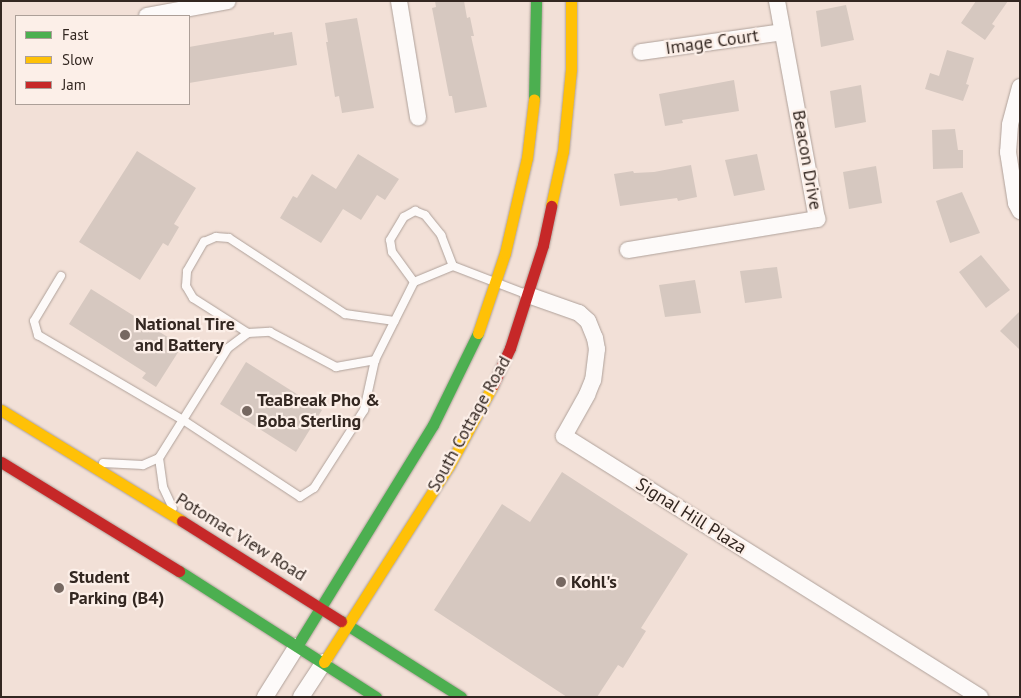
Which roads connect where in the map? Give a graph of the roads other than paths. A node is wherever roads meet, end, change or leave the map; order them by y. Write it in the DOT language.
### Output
graph roads {
  1 [pos="228,1"];
  2 [pos="399,1"];
  3 [pos="536,1"];
  4 [pos="570,1"];
  5 [pos="777,1"];
  6 [pos="152,15"];
  7 [pos="783,32"];
  8 [pos="641,52"];
  9 [pos="1020,87"];
  10 [pos="418,117"];
  11 [pos="1020,211"];
  12 [pos="628,250"];
  13 [pos="454,266"];
  14 [pos="61,276"];
  15 [pos="414,282"];
  16 [pos="496,282"];
  17 [pos="528,295"];
  18 [pos="395,321"];
  19 [pos="248,333"];
  20 [pos="375,360"];
  21 [pos="1,410"];
  22 [pos="183,420"];
  23 [pos="159,458"];
  24 [pos="1,462"];
  25 [pos="88,462"];
  26 [pos="176,517"];
  27 [pos="321,608"];
  28 [pos="347,625"];
  29 [pos="297,646"];
  30 [pos="324,662"];
  31 [pos="265,697"];
  32 [pos="300,697"];
  33 [pos="376,697"];
  34 [pos="460,697"];
  35 [pos="980,697"];
  1 -- 6 [label="street"];
  2 -- 10 [label="street"];
  3 -- 16 [label="street, South Cottage Road"];
  4 -- 17 [label="street, South Cottage Road"];
  5 -- 7 [label="street, Beacon Drive"];
  7 -- 8 [label="street, Image Court"];
  7 -- 12 [label="street, Beacon Drive"];
  9 -- 11 [label="street"];
  13 -- 15 [label="lane"];
  13 -- 15 [label="lane"];
  13 -- 16 [label="lane"];
  14 -- 22 [label="lane"];
  15 -- 18 [label="lane"];
  16 -- 17 [label="lane"];
  16 -- 27 [label="street, South Cottage Road"];
  17 -- 28 [label="street, South Cottage Road"];
  17 -- 35 [label="street, Signal Hill Plaza"];
  18 -- 19 [label="lane"];
  18 -- 20 [label="lane"];
  19 -- 20 [label="lane"];
  19 -- 22 [label="lane"];
  20 -- 22 [label="lane"];
  21 -- 25 [label="street, Potomac View Road"];
  22 -- 23 [label="lane"];
  23 -- 25 [label="lane"];
  23 -- 26 [label="lane"];
  24 -- 29 [label="street"];
  25 -- 26 [label="street, Potomac View Road"];
  26 -- 27 [label="street, Potomac View Road"];
  27 -- 28 [label="street, Potomac View Road"];
  27 -- 29 [label="street, South Cottage Road"];
  28 -- 30 [label="street, South Cottage Road"];
  28 -- 34 [label="street, Potomac View Road"];
  29 -- 30 [label="street"];
  29 -- 31 [label="street, South Cottage Road"];
  30 -- 32 [label="street, South Cottage Road"];
  30 -- 33 [label="street"];
}
